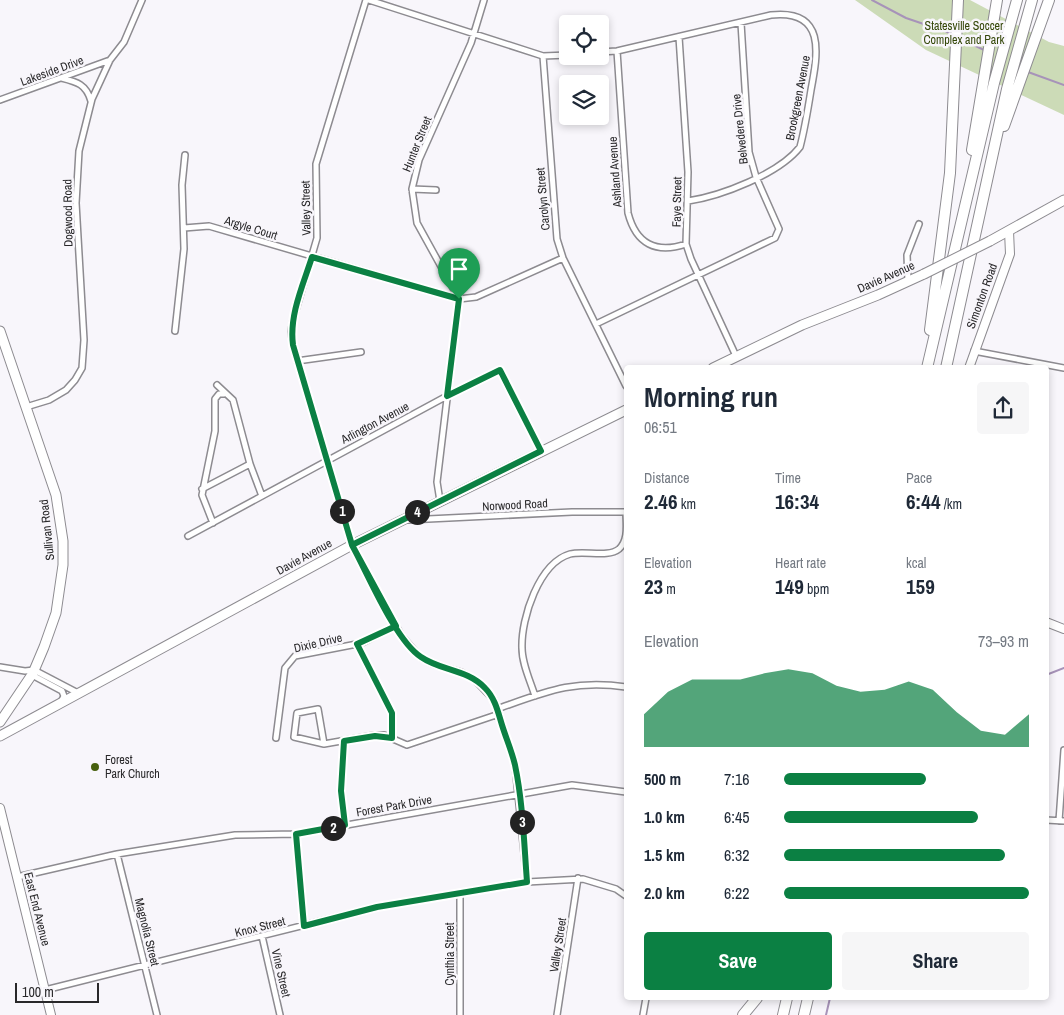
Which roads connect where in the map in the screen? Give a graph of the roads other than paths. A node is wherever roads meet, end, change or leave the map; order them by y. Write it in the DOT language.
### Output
graph roads {
  1 [pos="142,0"];
  2 [pos="367,0"];
  3 [pos="484,0"];
  4 [pos="958,0"];
  5 [pos="997,0"];
  6 [pos="1018,0"];
  7 [pos="1032,0"];
  8 [pos="1049,0"];
  9 [pos="741,23"];
  10 [pos="474,32"];
  11 [pos="679,37"];
  12 [pos="609,51"];
  13 [pos="617,51"];
  14 [pos="559,55"];
  15 [pos="543,56"];
  16 [pos="110,60"];
  17 [pos="60,78"];
  18 [pos="1010,92"];
  19 [pos="0,100"];
  20 [pos="91,102"];
  21 [pos="185,155"];
  22 [pos="756,178"];
  23 [pos="412,189"];
  24 [pos="436,190"];
  25 [pos="1064,200"];
  26 [pos="688,201"];
  27 [pos="919,224"];
  28 [pos="184,228"];
  29 [pos="1008,232"];
  30 [pos="686,244"];
  31 [pos="956,244"];
  32 [pos="312,257"];
  33 [pos="563,258"];
  34 [pos="698,274"];
  35 [pos="908,281"];
  36 [pos="459,299"];
  37 [pos="596,324"];
  38 [pos="0,331"];
  39 [pos="175,331"];
  40 [pos="360,352"];
  41 [pos="974,352"];
  42 [pos="736,356"];
  43 [pos="297,361"];
  44 [pos="719,365"];
  45 [pos="927,365"];
  46 [pos="928,365"];
  47 [pos="947,365"];
  48 [pos="970,365"];
  49 [pos="1047,365"];
  50 [pos="1049,365"];
  51 [pos="1064,368"];
  52 [pos="624,382"];
  53 [pos="218,385"];
  54 [pos="224,394"];
  55 [pos="447,396"];
  56 [pos="26,407"];
  57 [pos="624,411"];
  58 [pos="541,451"];
  59 [pos="326,461"];
  60 [pos="250,464"];
  61 [pos="202,488"];
  62 [pos="262,496"];
  63 [pos="440,501"];
  64 [pos="624,512"];
  65 [pos="407,518"];
  66 [pos="213,523"];
  67 [pos="188,536"];
  68 [pos="624,541"];
  69 [pos="352,545"];
  70 [pos="1049,623"];
  71 [pos="396,626"];
  72 [pos="1064,629"];
  73 [pos="357,644"];
  74 [pos="0,667"];
  75 [pos="12,669"];
  76 [pos="33,672"];
  77 [pos="24,686"];
  78 [pos="624,687"];
  79 [pos="82,692"];
  80 [pos="535,696"];
  81 [pos="59,704"];
  82 [pos="498,712"];
  83 [pos="0,722"];
  84 [pos="0,736"];
  85 [pos="276,738"];
  86 [pos="392,738"];
  87 [pos="344,741"];
  88 [pos="324,744"];
  89 [pos="1064,750"];
  90 [pos="1063,764"];
  91 [pos="624,792"];
  92 [pos="519,794"];
  93 [pos="0,808"];
  94 [pos="1061,821"];
  95 [pos="345,825"];
  96 [pos="296,834"];
  97 [pos="118,854"];
  98 [pos="17,877"];
  99 [pos="578,878"];
  100 [pos="527,882"];
  101 [pos="460,893"];
  102 [pos="624,895"];
  103 [pos="304,926"];
  104 [pos="262,936"];
  105 [pos="145,965"];
  106 [pos="45,990"];
  107 [pos="646,1000"];
  108 [pos="755,1000"];
  109 [pos="787,1000"];
  110 [pos="808,1000"];
  111 [pos="51,1015"];
  112 [pos="157,1015"];
  113 [pos="280,1015"];
  114 [pos="460,1015"];
  115 [pos="557,1015"];
  116 [pos="643,1015"];
  117 [pos="743,1015"];
  118 [pos="783,1015"];
  119 [pos="804,1015"];
  1 -- 16 [label="street, Dogwood Road"];
  2 -- 10 [label="street"];
  2 -- 32 [label="street, Valley Street"];
  3 -- 10 [label="street, Hunter Street"];
  4 -- 45 [label="highway"];
  5 -- 31 [label="highway"];
  6 -- 31 [label="highway"];
  7 -- 18 [label="highway"];
  8 -- 18 [label="highway"];
  9 -- 11 [label="street, Brookgreen Avenue"];
  9 -- 22 [label="street, Belvedere Drive"];
  9 -- 22 [label="street, Brookgreen Avenue"];
  10 -- 15 [label="street"];
  10 -- 23 [label="street, Hunter Street"];
  11 -- 13 [label="street, Brookgreen Avenue"];
  11 -- 26 [label="street, Faye Street"];
  12 -- 13 [label="street, Brookgreen Avenue"];
  13 -- 30 [label="street, Ashland Avenue"];
  14 -- 15 [label="street"];
  15 -- 33 [label="street, Carolyn Street"];
  16 -- 17 [label="street, Lakeside Drive"];
  16 -- 20 [label="street, Dogwood Road"];
  17 -- 19 [label="street, Lakeside Drive"];
  17 -- 20 [label="street"];
  18 -- 47 [label="highway"];
  20 -- 56 [label="street, Dogwood Road"];
  21 -- 28 [label="street"];
  22 -- 26 [label="street, Brookgreen Avenue"];
  22 -- 34 [label="street, Belvedere Drive"];
  23 -- 24 [label="street"];
  23 -- 36 [label="street, Hunter Street"];
  25 -- 29 [label="main road, Davie Avenue"];
  26 -- 30 [label="street, Faye Street"];
  27 -- 35 [label="street"];
  28 -- 32 [label="street, Argyle Court"];
  28 -- 39 [label="street"];
  29 -- 35 [label="main road, Davie Avenue, bridge"];
  29 -- 41 [label="street, Simonton Road"];
  30 -- 34 [label="street, Faye Street"];
  31 -- 46 [label="highway"];
  32 -- 36 [label="street, Argyle Court"];
  32 -- 43 [label="street, Valley Street"];
  33 -- 36 [label="street"];
  33 -- 37 [label="street, Carolyn Street"];
  34 -- 37 [label="street"];
  34 -- 42 [label="street, Faye Street"];
  35 -- 42 [label="main road, Davie Avenue"];
  36 -- 55 [label="street"];
  37 -- 52 [label="street, Carolyn Street"];
  38 -- 56 [label="main road, Sullivan Road"];
  40 -- 43 [label="street"];
  41 -- 48 [label="street, Simonton Road"];
  41 -- 49 [label="street"];
  42 -- 44 [label="main road, Davie Avenue"];
  43 -- 59 [label="street, Valley Street"];
  50 -- 51 [label="street"];
  53 -- 54 [label="street"];
  54 -- 60 [label="street"];
  54 -- 61 [label="street"];
  55 -- 58 [label="street, Arlington Avenue"];
  55 -- 59 [label="street, Arlington Avenue"];
  55 -- 63 [label="street"];
  56 -- 76 [label="main road, Sullivan Road"];
  57 -- 58 [label="main road, Davie Avenue"];
  58 -- 63 [label="main road, Davie Avenue"];
  59 -- 62 [label="street, Arlington Avenue"];
  59 -- 69 [label="street, Valley Street"];
  60 -- 61 [label="street"];
  60 -- 62 [label="street"];
  61 -- 66 [label="street"];
  62 -- 66 [label="street, Arlington Avenue"];
  63 -- 65 [label="main road, Davie Avenue"];
  64 -- 65 [label="street, Norwood Road"];
  65 -- 69 [label="main road, Davie Avenue"];
  66 -- 67 [label="street, Arlington Avenue"];
  68 -- 80 [label="street"];
  69 -- 71 [label="street, Valley Street"];
  69 -- 79 [label="main road, Davie Avenue"];
  70 -- 72 [label="street"];
  71 -- 73 [label="street, Dixie Drive"];
  71 -- 82 [label="street, Valley Street"];
  73 -- 85 [label="street, Dixie Drive"];
  73 -- 86 [label="street"];
  74 -- 75 [label="street"];
  75 -- 76 [label="street"];
  75 -- 77 [label="street"];
  76 -- 77 [label="main road, Sullivan Road"];
  76 -- 79 [label="street"];
  76 -- 81 [label="street"];
  77 -- 83 [label="main road, Sullivan Road"];
  78 -- 80 [label="street"];
  79 -- 81 [label="main road, Davie Avenue"];
  80 -- 82 [label="street"];
  81 -- 84 [label="main road, Davie Avenue"];
  82 -- 86 [label="street"];
  82 -- 92 [label="street, Valley Street"];
  86 -- 87 [label="street"];
  87 -- 88 [label="street"];
  87 -- 95 [label="street"];
  88 -- 88 [label="street"];
  89 -- 90 [label="street"];
  90 -- 94 [label="street"];
  91 -- 92 [label="street, Forest Park Drive"];
  92 -- 95 [label="street, Forest Park Drive"];
  92 -- 100 [label="street, Valley Street"];
  93 -- 98 [label="street, East End Avenue"];
  95 -- 96 [label="street, Forest Park Drive"];
  96 -- 97 [label="street, Forest Park Drive"];
  96 -- 103 [label="street"];
  97 -- 98 [label="street, Forest Park Drive"];
  97 -- 105 [label="street, Magnolia Street"];
  98 -- 106 [label="street, East End Avenue"];
  99 -- 100 [label="street, Knox Street"];
  99 -- 102 [label="street, Knox Street"];
  99 -- 115 [label="street, Valley Street"];
  100 -- 101 [label="street, Knox Street"];
  101 -- 103 [label="street, Knox Street"];
  101 -- 114 [label="street, Cynthia Street"];
  103 -- 104 [label="street, Knox Street"];
  104 -- 105 [label="street, Knox Street"];
  104 -- 113 [label="street, Vine Street"];
  105 -- 106 [label="street, Knox Street"];
  105 -- 112 [label="street, Magnolia Street"];
  106 -- 111 [label="street, East End Avenue"];
  107 -- 116 [label="street"];
  108 -- 117 [label="highway"];
  109 -- 118 [label="highway"];
  110 -- 119 [label="highway"];
}
